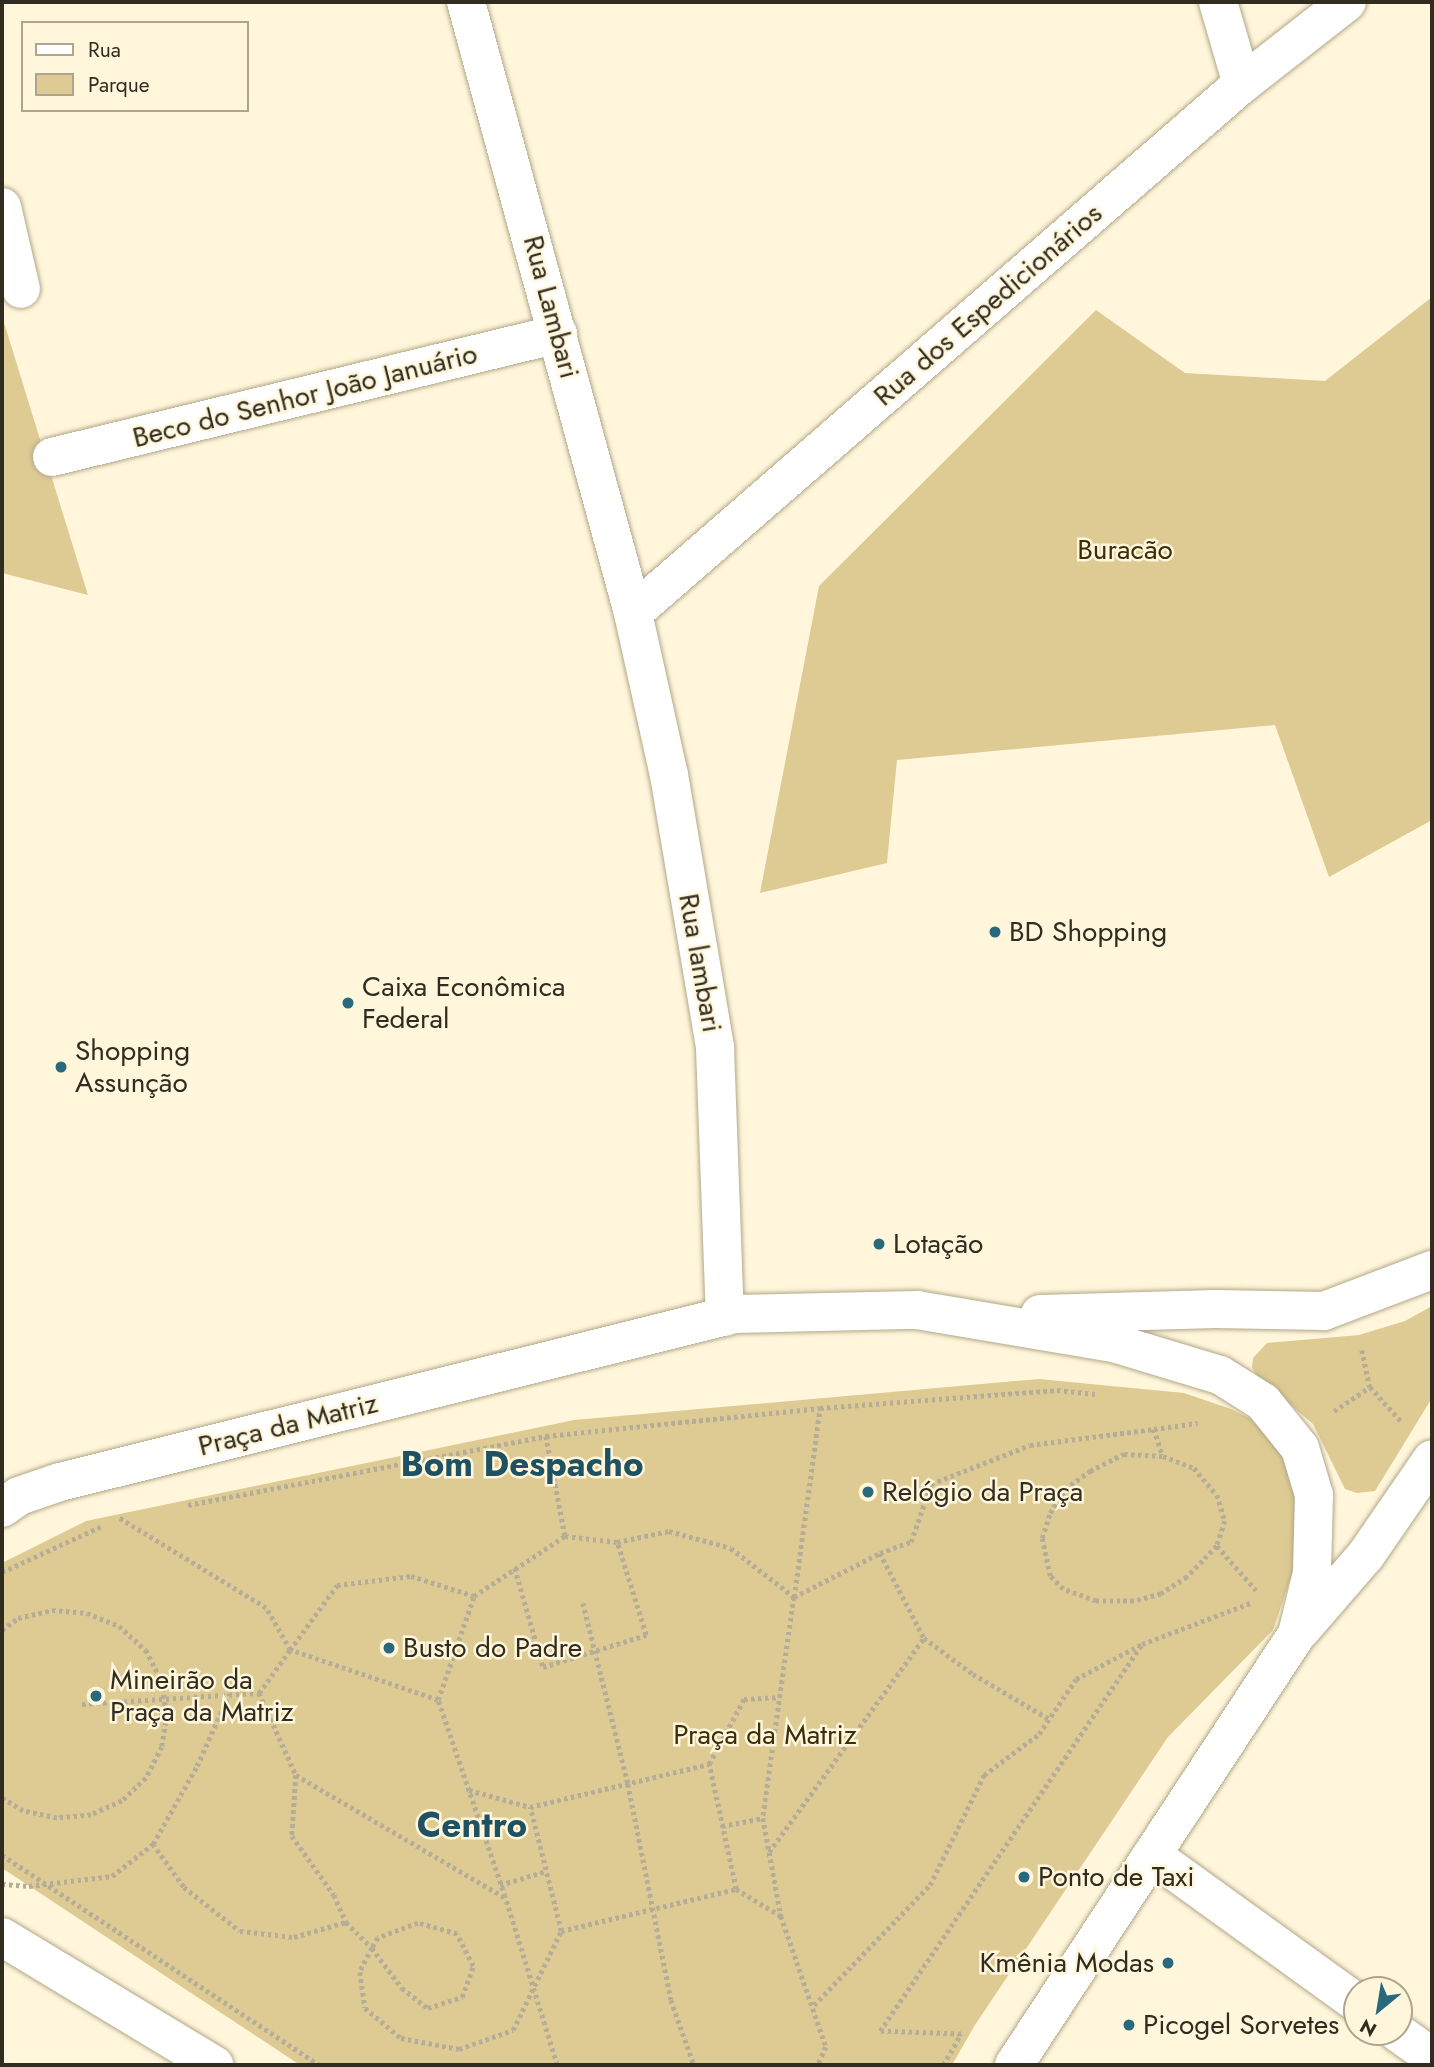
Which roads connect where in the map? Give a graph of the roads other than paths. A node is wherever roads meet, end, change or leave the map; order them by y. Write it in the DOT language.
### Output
graph roads {
  1 [pos="466,2"];
  2 [pos="1218,2"];
  3 [pos="1347,2"];
  4 [pos="1242,84"];
  5 [pos="2,207"];
  6 [pos="21,289"];
  7 [pos="558,334"];
  8 [pos="52,457"];
  9 [pos="634,613"];
  10 [pos="1432,1270"];
  11 [pos="725,1317"];
  12 [pos="960,1317"];
  13 [pos="1432,1459"];
  14 [pos="8,1501"];
  15 [pos="1297,1634"];
  16 [pos="1152,1855"];
  17 [pos="2,1937"];
  18 [pos="1343,1993"];
  19 [pos="1413,2043"];
  20 [pos="1432,2057"];
  21 [pos="214,2065"];
  22 [pos="1014,2065"];
  1 -- 7 [label="street, Rua Lambari"];
  2 -- 4 [label="street"];
  3 -- 4 [label="street, Rua dos Espedicionários"];
  4 -- 9 [label="street, Rua dos Espedicionários"];
  5 -- 6 [label="street"];
  7 -- 8 [label="street, Beco do Senhor João Januário"];
  7 -- 9 [label="street, Rua Lambari"];
  9 -- 11 [label="street, Rua lambari"];
  10 -- 12 [label="street"];
  11 -- 12 [label="street, Praça da Matriz"];
  11 -- 14 [label="street, Praça da Matriz"];
  12 -- 15 [label="street, Praça da Matriz"];
  13 -- 15 [label="street"];
  15 -- 16 [label="street, Praça da Matriz"];
  16 -- 18 [label="street"];
  16 -- 22 [label="street, Praça da Matriz"];
  17 -- 21 [label="street"];
  19 -- 20 [label="street"];
}
